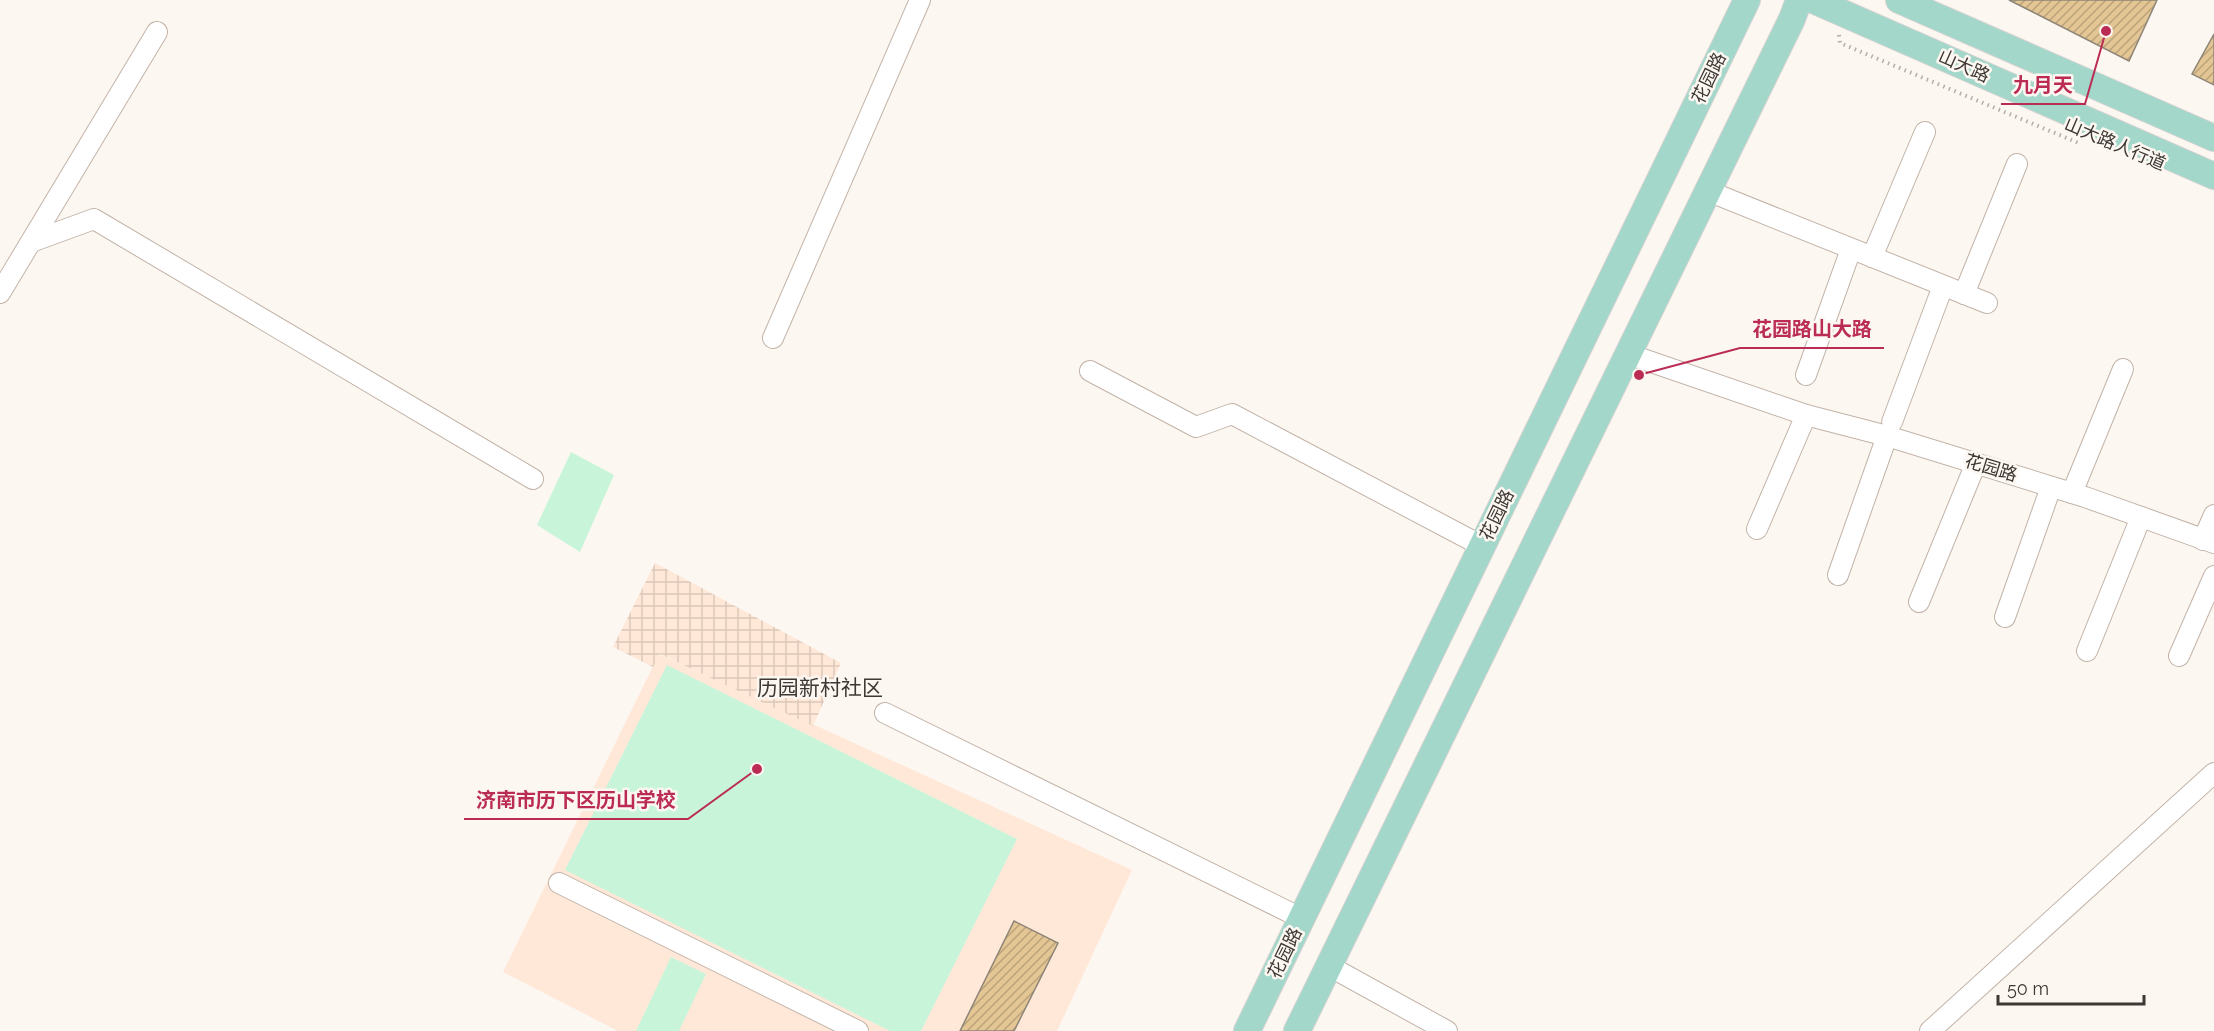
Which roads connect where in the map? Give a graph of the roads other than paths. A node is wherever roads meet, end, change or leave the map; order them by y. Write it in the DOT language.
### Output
graph roads {
  1 [pos="920,0"];
  2 [pos="1747,0"];
  3 [pos="1799,0"];
  4 [pos="1813,0"];
  5 [pos="1899,0"];
  6 [pos="157,32"];
  7 [pos="1925,132"];
  8 [pos="2214,138"];
  9 [pos="2017,164"];
  10 [pos="2214,176"];
  11 [pos="1708,191"];
  12 [pos="31,242"];
  13 [pos="1851,249"];
  14 [pos="1872,257"];
  15 [pos="1943,286"];
  16 [pos="0,293"];
  17 [pos="1964,294"];
  18 [pos="1987,303"];
  19 [pos="773,338"];
  20 [pos="1629,354"];
  21 [pos="2123,369"];
  22 [pos="1090,371"];
  23 [pos="1806,375"];
  24 [pos="1806,415"];
  25 [pos="1889,429"];
  26 [pos="1976,464"];
  27 [pos="533,479"];
  28 [pos="2051,487"];
  29 [pos="2072,493"];
  30 [pos="2214,515"];
  31 [pos="2141,517"];
  32 [pos="1757,530"];
  33 [pos="2209,542"];
  34 [pos="1482,546"];
  35 [pos="1838,575"];
  36 [pos="2214,576"];
  37 [pos="1919,602"];
  38 [pos="2005,617"];
  39 [pos="2087,651"];
  40 [pos="2179,656"];
  41 [pos="885,713"];
  42 [pos="2214,773"];
  43 [pos="559,883"];
  44 [pos="1301,918"];
  45 [pos="1329,966"];
  46 [pos="858,1031"];
  47 [pos="1246,1031"];
  48 [pos="1297,1031"];
  49 [pos="1447,1031"];
  50 [pos="1930,1031"];
  1 -- 19 [label="street"];
  2 -- 34 [label="main road, 花园路"];
  3 -- 11 [label="main road"];
  4 -- 10 [label="main road, 山大路"];
  5 -- 8 [label="main road, 山大路"];
  6 -- 12 [label="street"];
  7 -- 14 [label="street"];
  9 -- 17 [label="street"];
  11 -- 13 [label="street"];
  11 -- 20 [label="main road"];
  12 -- 16 [label="street"];
  12 -- 27 [label="street"];
  13 -- 14 [label="street"];
  13 -- 23 [label="street"];
  14 -- 15 [label="street"];
  15 -- 17 [label="street"];
  15 -- 25 [label="street"];
  17 -- 18 [label="street"];
  20 -- 24 [label="street, 花园路"];
  20 -- 45 [label="main road"];
  21 -- 29 [label="street"];
  22 -- 34 [label="street"];
  24 -- 25 [label="street, 花园路"];
  24 -- 32 [label="street"];
  25 -- 26 [label="street, 花园路"];
  25 -- 35 [label="street"];
  26 -- 28 [label="street, 花园路"];
  26 -- 37 [label="street"];
  28 -- 29 [label="street, 花园路"];
  28 -- 38 [label="street"];
  29 -- 31 [label="street, 花园路"];
  30 -- 33 [label="street"];
  31 -- 33 [label="street, 花园路"];
  31 -- 39 [label="street"];
  34 -- 44 [label="main road, 花园路"];
  36 -- 40 [label="street"];
  41 -- 44 [label="street"];
  42 -- 50 [label="street"];
  43 -- 46 [label="street"];
  44 -- 47 [label="main road, 花园路"];
  45 -- 48 [label="main road"];
  45 -- 49 [label="street"];
}
